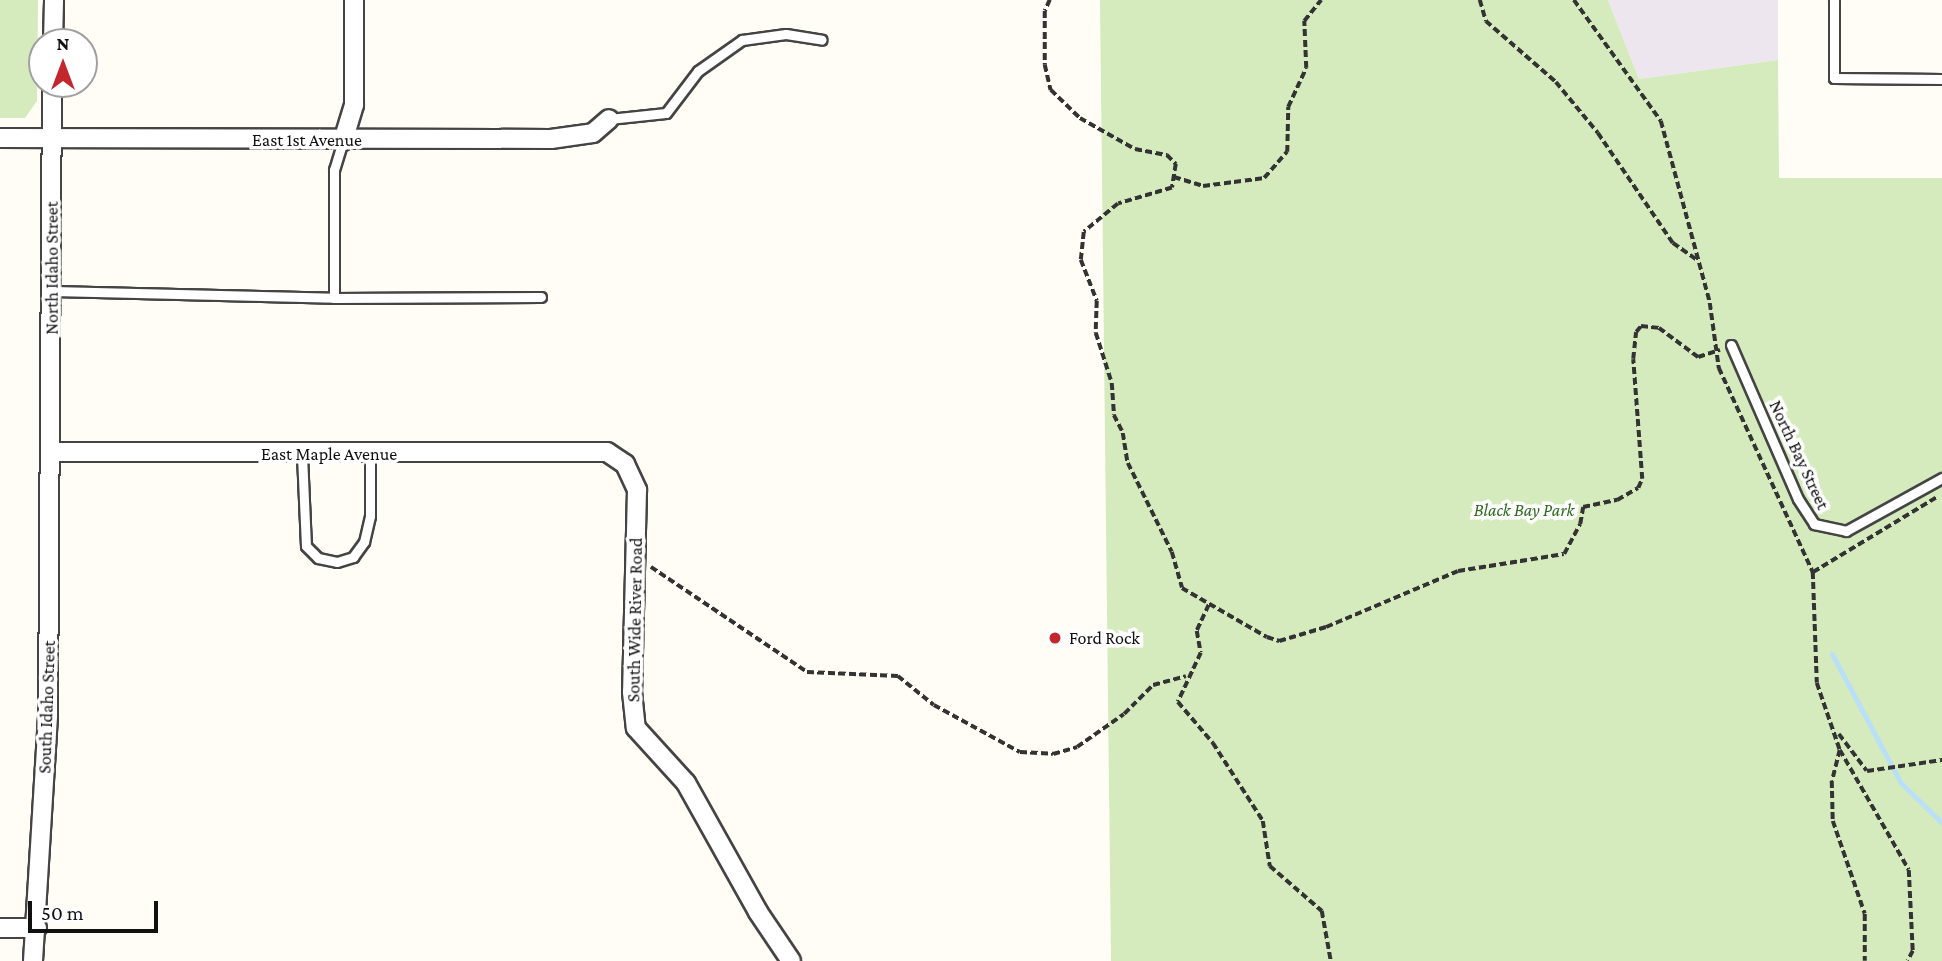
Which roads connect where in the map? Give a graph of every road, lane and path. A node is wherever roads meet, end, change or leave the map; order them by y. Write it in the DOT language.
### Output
graph roads {
  1 [pos="54,0"];
  2 [pos="354,0"];
  3 [pos="1050,0"];
  4 [pos="1321,0"];
  5 [pos="1480,0"];
  6 [pos="1834,0"];
  7 [pos="53,28"];
  8 [pos="822,40"];
  9 [pos="1942,79"];
  10 [pos="52,98"];
  11 [pos="609,119"];
  12 [pos="0,138"];
  13 [pos="51,138"];
  14 [pos="343,141"];
  15 [pos="1174,177"];
  16 [pos="1699,261"];
  17 [pos="52,290"];
  18 [pos="541,297"];
  19 [pos="334,298"];
  20 [pos="1731,345"];
  21 [pos="1714,352"];
  22 [pos="51,452"];
  23 [pos="607,452"];
  24 [pos="370,454"];
  25 [pos="302,455"];
  26 [pos="1942,478"];
  27 [pos="1942,494"];
  28 [pos="637,559"];
  29 [pos="1813,572"];
  30 [pos="1209,604"];
  31 [pos="1186,676"];
  32 [pos="1838,733"];
  33 [pos="1942,760"];
  34 [pos="0,928"];
  35 [pos="37,928"];
  36 [pos="33,961"];
  37 [pos="791,961"];
  38 [pos="1331,961"];
  39 [pos="1865,961"];
  40 [pos="1908,961"];
  1 -- 7 [label="street"];
  2 -- 14 [label="street"];
  3 -- 15 [label="path"];
  4 -- 15 [label="path"];
  5 -- 16 [label="path"];
  6 -- 9 [label="lane"];
  8 -- 11 [label="lane"];
  10 -- 13 [label="street, North Idaho Street"];
  11 -- 14 [label="street, East 1st Avenue"];
  12 -- 13 [label="street, East 1st Avenue"];
  13 -- 14 [label="street, East 1st Avenue"];
  13 -- 17 [label="street, North Idaho Street"];
  14 -- 19 [label="lane"];
  15 -- 30 [label="path"];
  17 -- 19 [label="lane"];
  17 -- 22 [label="street, North Idaho Street"];
  18 -- 19 [label="lane"];
  20 -- 26 [label="lane, North Bay Street"];
  21 -- 30 [label="path"];
  22 -- 25 [label="street, East Maple Avenue"];
  22 -- 35 [label="street, South Idaho Street"];
  23 -- 24 [label="street, East Maple Avenue"];
  23 -- 28 [label="street, South Wide River Road"];
  24 -- 25 [label="street, East Maple Avenue"];
  24 -- 25 [label="lane"];
  27 -- 29 [label="path"];
  28 -- 31 [label="path"];
  28 -- 37 [label="street, South Wide River Road"];
  30 -- 31 [label="path"];
  31 -- 38 [label="path"];
  32 -- 33 [label="path"];
  34 -- 35 [label="street"];
  35 -- 36 [label="street, South Idaho Street"];
  39 -- 40 [label="path"];
}
